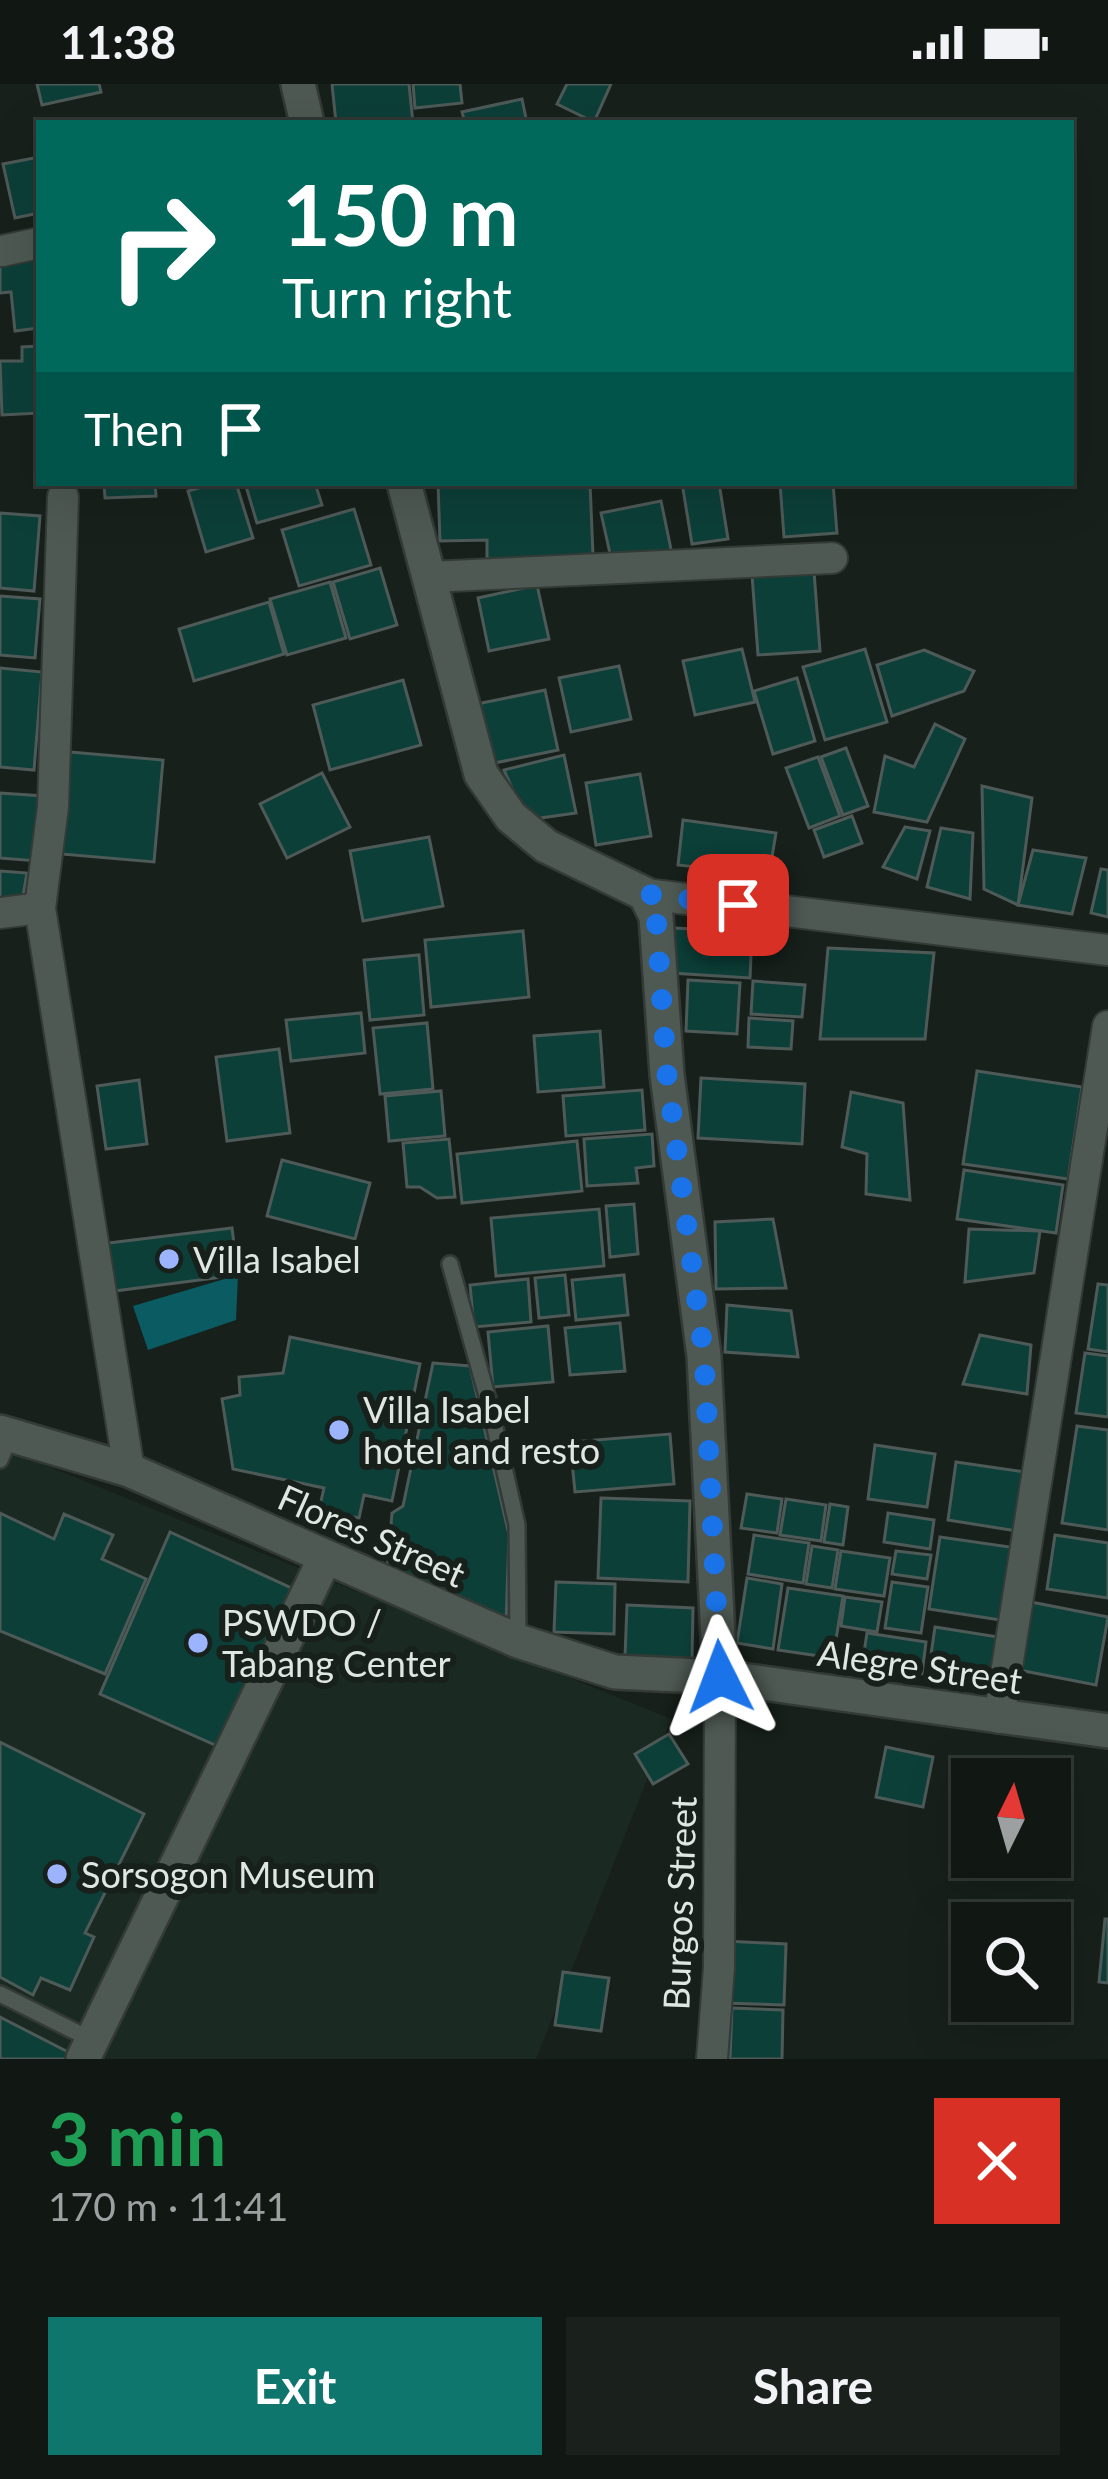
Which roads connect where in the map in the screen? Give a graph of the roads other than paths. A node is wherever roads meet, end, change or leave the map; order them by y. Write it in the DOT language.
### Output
graph roads {
  1 [pos="298,84"];
  2 [pos="306,120"];
  3 [pos="36,244"];
  4 [pos="2,251"];
  5 [pos="405,486"];
  6 [pos="63,497"];
  7 [pos="832,558"];
  8 [pos="429,577"];
  9 [pos="646,894"];
  10 [pos="40,908"];
  11 [pos="0,913"];
  12 [pos="1108,950"];
  13 [pos="1108,1026"];
  14 [pos="449,1264"];
  15 [pos="3,1443"];
  16 [pos="129,1470"];
  17 [pos="325,1558"];
  18 [pos="518,1641"];
  19 [pos="720,1677"];
  20 [pos="999,1718"];
  21 [pos="1108,1731"];
  22 [pos="0,1994"];
  23 [pos="87,2049"];
  24 [pos="712,2059"];
  1 -- 2 [label="street"];
  3 -- 4 [label="street"];
  5 -- 8 [label="street"];
  6 -- 10 [label="street"];
  7 -- 8 [label="street"];
  8 -- 9 [label="street"];
  9 -- 12 [label="street"];
  9 -- 19 [label="street"];
  10 -- 11 [label="street"];
  10 -- 16 [label="street"];
  13 -- 20 [label="street"];
  14 -- 18 [label="lane"];
  15 -- 16 [label="street, Flores Street"];
  16 -- 17 [label="street, Flores Street"];
  17 -- 18 [label="street, Flores Street"];
  17 -- 23 [label="street"];
  18 -- 19 [label="street, Flores Street"];
  19 -- 20 [label="street, Alegre Street"];
  19 -- 24 [label="street, Burgos Street"];
  20 -- 21 [label="street, Alegre Street"];
  22 -- 23 [label="lane"];
}
